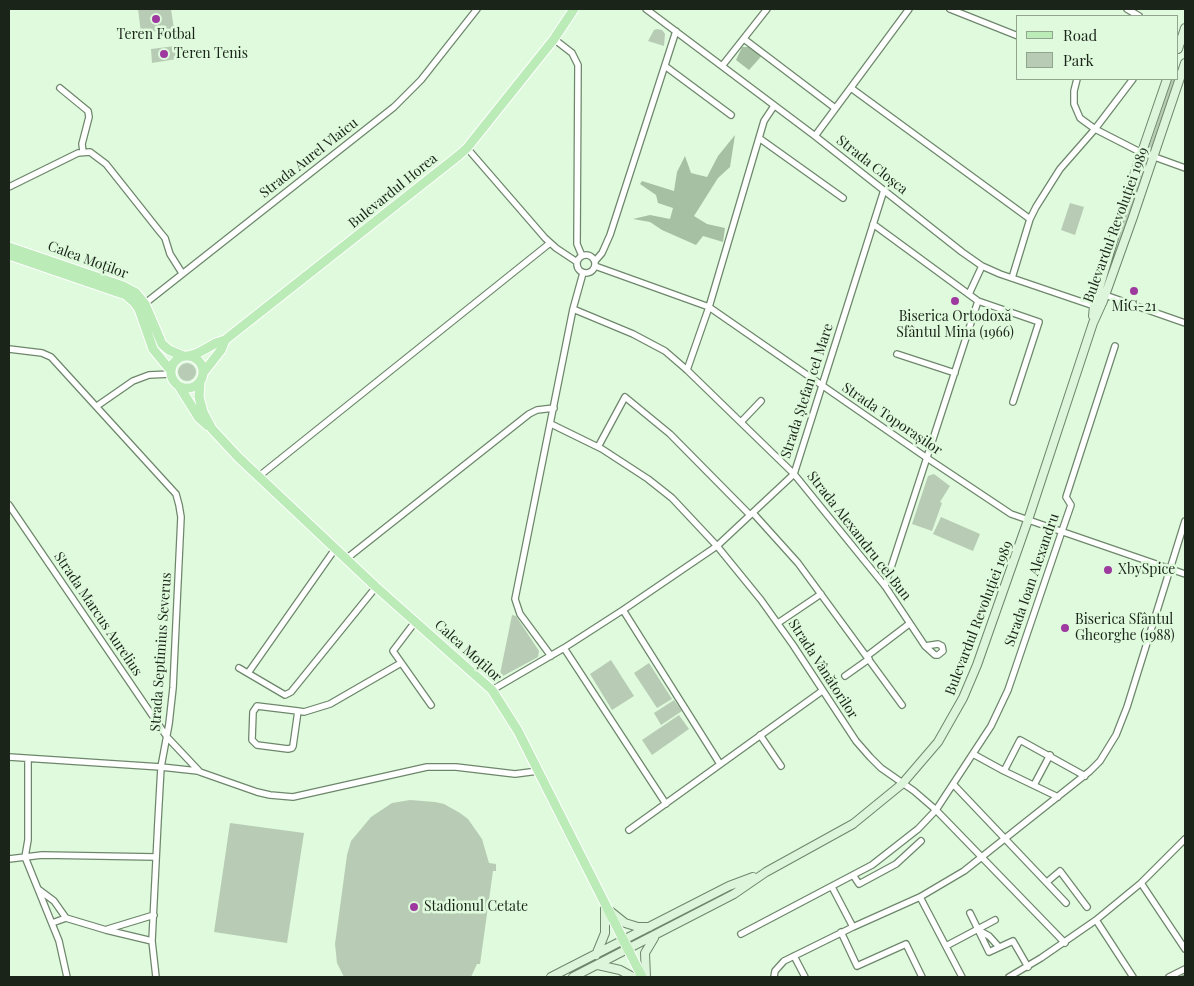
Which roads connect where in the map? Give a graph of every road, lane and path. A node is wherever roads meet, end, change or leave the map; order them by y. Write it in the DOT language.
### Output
graph roads {
  1 [pos="477,9"];
  2 [pos="574,9"];
  3 [pos="646,9"];
  4 [pos="767,9"];
  5 [pos="909,9"];
  6 [pos="950,9"];
  7 [pos="1185,28"];
  8 [pos="676,32"];
  9 [pos="1016,35"];
  10 [pos="554,39"];
  11 [pos="744,39"];
  12 [pos="1179,46"];
  13 [pos="1185,63"];
  14 [pos="665,66"];
  15 [pos="722,66"];
  16 [pos="1077,80"];
  17 [pos="1132,80"];
  18 [pos="1167,80"];
  19 [pos="60,88"];
  20 [pos="851,88"];
  21 [pos="774,106"];
  22 [pos="835,108"];
  23 [pos="731,115"];
  24 [pos="1095,129"];
  25 [pos="816,136"];
  26 [pos="759,138"];
  27 [pos="466,148"];
  28 [pos="83,152"];
  29 [pos="1141,152"];
  30 [pos="1153,157"];
  31 [pos="1185,168"];
  32 [pos="9,187"];
  33 [pos="884,190"];
  34 [pos="843,198"];
  35 [pos="1030,219"];
  36 [pos="873,224"];
  37 [pos="550,243"];
  38 [pos="9,247"];
  39 [pos="9,255"];
  40 [pos="582,256"];
  41 [pos="577,262"];
  42 [pos="595,263"];
  43 [pos="982,266"];
  44 [pos="182,273"];
  45 [pos="583,273"];
  46 [pos="1012,278"];
  47 [pos="969,294"];
  48 [pos="1101,294"];
  49 [pos="978,301"];
  50 [pos="142,306"];
  51 [pos="709,307"];
  52 [pos="1097,307"];
  53 [pos="573,309"];
  54 [pos="1185,323"];
  55 [pos="225,340"];
  56 [pos="1116,346"];
  57 [pos="9,349"];
  58 [pos="897,354"];
  59 [pos="185,356"];
  60 [pos="687,370"];
  61 [pos="955,372"];
  62 [pos="171,373"];
  63 [pos="204,373"];
  64 [pos="200,382"];
  65 [pos="179,386"];
  66 [pos="822,386"];
  67 [pos="761,401"];
  68 [pos="1013,402"];
  69 [pos="97,406"];
  70 [pos="554,408"];
  71 [pos="741,422"];
  72 [pos="551,424"];
  73 [pos="212,429"];
  74 [pos="598,447"];
  75 [pos="927,458"];
  76 [pos="794,474"];
  77 [pos="258,477"];
  78 [pos="9,505"];
  79 [pos="752,514"];
  80 [pos="1028,520"];
  81 [pos="1185,521"];
  82 [pos="1062,531"];
  83 [pos="717,546"];
  84 [pos="335,549"];
  85 [pos="346,559"];
  86 [pos="1170,568"];
  87 [pos="1185,574"];
  88 [pos="885,586"];
  89 [pos="376,587"];
  90 [pos="820,594"];
  91 [pos="623,610"];
  92 [pos="415,622"];
  93 [pos="778,623"];
  94 [pos="909,624"];
  95 [pos="564,648"];
  96 [pos="932,649"];
  97 [pos="551,656"];
  98 [pos="868,657"];
  99 [pos="401,663"];
  100 [pos="239,668"];
  101 [pos="248,674"];
  102 [pos="845,676"];
  103 [pos="492,690"];
  104 [pos="822,691"];
  105 [pos="902,704"];
  106 [pos="431,705"];
  107 [pos="298,711"];
  108 [pos="760,735"];
  109 [pos="166,737"];
  110 [pos="973,754"];
  111 [pos="1050,756"];
  112 [pos="9,757"];
  113 [pos="28,759"];
  114 [pos="720,764"];
  115 [pos="782,766"];
  116 [pos="160,767"];
  117 [pos="538,771"];
  118 [pos="200,772"];
  119 [pos="1004,772"];
  120 [pos="1085,776"];
  121 [pos="902,784"];
  122 [pos="953,784"];
  123 [pos="1034,785"];
  124 [pos="1058,797"];
  125 [pos="666,804"];
  126 [pos="936,810"];
  127 [pos="629,830"];
  128 [pos="1006,838"];
  129 [pos="1185,839"];
  130 [pos="921,841"];
  131 [pos="25,857"];
  132 [pos="156,857"];
  133 [pos="981,858"];
  134 [pos="9,859"];
  135 [pos="766,872"];
  136 [pos="853,875"];
  137 [pos="1047,882"];
  138 [pos="1141,883"];
  139 [pos="832,886"];
  140 [pos="38,889"];
  141 [pos="920,897"];
  142 [pos="1066,903"];
  143 [pos="605,906"];
  144 [pos="1087,907"];
  145 [pos="970,913"];
  146 [pos="154,915"];
  147 [pos="66,918"];
  148 [pos="994,920"];
  149 [pos="1096,920"];
  150 [pos="52,923"];
  151 [pos="653,926"];
  152 [pos="853,927"];
  153 [pos="978,929"];
  154 [pos="106,930"];
  155 [pos="841,932"];
  156 [pos="741,934"];
  157 [pos="657,935"];
  158 [pos="623,940"];
  159 [pos="152,941"];
  160 [pos="1064,943"];
  161 [pos="946,946"];
  162 [pos="999,947"];
  163 [pos="628,949"];
  164 [pos="1185,949"];
  165 [pos="595,956"];
  166 [pos="794,956"];
  167 [pos="598,965"];
  168 [pos="1028,967"];
  169 [pos="1185,970"];
  170 [pos="67,977"];
  171 [pos="156,977"];
  172 [pos="551,977"];
  173 [pos="573,977"];
  174 [pos="633,977"];
  175 [pos="642,977"];
  176 [pos="646,977"];
  177 [pos="774,977"];
  178 [pos="805,977"];
  179 [pos="922,977"];
  180 [pos="962,977"];
  181 [pos="1009,977"];
  182 [pos="1133,977"];
  183 [pos="1168,977"];
  1 -- 44 [label="street, Strada Aurel Vlaicu"];
  2 -- 10 [label="main road, Bulevardul Horea"];
  3 -- 8 [label="street, Strada Cloșca"];
  4 -- 11 [label="street"];
  5 -- 20 [label="street"];
  6 -- 9 [label="street"];
  7 -- 12 [label="main road"];
  8 -- 14 [label="street"];
  8 -- 15 [label="street, Strada Cloșca"];
  10 -- 27 [label="main road, Bulevardul Horea"];
  10 -- 40 [label="street"];
  11 -- 15 [label="street"];
  11 -- 22 [label="street"];
  13 -- 30 [label="main road, Bulevardul Revoluției 1989"];
  14 -- 23 [label="street"];
  14 -- 42 [label="street"];
  15 -- 21 [label="street, Strada Cloșca"];
  16 -- 24 [label="street"];
  17 -- 24 [label="street"];
  18 -- 29 [label="main road, Bulevardul Revoluției 1989"];
  19 -- 28 [label="street"];
  20 -- 22 [label="street"];
  20 -- 35 [label="street"];
  21 -- 25 [label="street, Strada Cloșca"];
  21 -- 26 [label="street"];
  22 -- 25 [label="street"];
  24 -- 29 [label="street"];
  24 -- 35 [label="street"];
  25 -- 33 [label="street, Strada Cloșca"];
  26 -- 34 [label="street"];
  26 -- 51 [label="street"];
  27 -- 37 [label="street"];
  27 -- 55 [label="main road, Bulevardul Horea"];
  28 -- 32 [label="street"];
  28 -- 44 [label="street"];
  29 -- 30 [label="street"];
  29 -- 48 [label="main road, Bulevardul Revoluției 1989"];
  30 -- 31 [label="street"];
  30 -- 48 [label="main road, Bulevardul Revoluției 1989"];
  33 -- 36 [label="street, Strada Ștefan cel Mare"];
  33 -- 43 [label="street, Strada Cloșca"];
  35 -- 46 [label="street"];
  36 -- 47 [label="street"];
  36 -- 66 [label="street, Strada Ștefan cel Mare"];
  37 -- 41 [label="street"];
  37 -- 77 [label="street"];
  38 -- 50 [label="main road, Calea Moților"];
  39 -- 50 [label="main road, Calea Moților"];
  40 -- 41 [label="street"];
  40 -- 42 [label="street"];
  41 -- 45 [label="street"];
  42 -- 45 [label="street"];
  42 -- 51 [label="street, Strada Toporașilor"];
  43 -- 46 [label="street, Strada Cloșca"];
  43 -- 47 [label="street"];
  44 -- 50 [label="street, Strada Aurel Vlaicu"];
  45 -- 53 [label="street"];
  46 -- 52 [label="street, Strada Cloșca"];
  47 -- 49 [label="street"];
  48 -- 52 [label="main road, Bulevardul Revoluției 1989"];
  48 -- 54 [label="street"];
  49 -- 61 [label="street"];
  49 -- 68 [label="street"];
  50 -- 59 [label="main road, Calea Moților"];
  50 -- 62 [label="main road, Calea Moților"];
  51 -- 60 [label="street"];
  51 -- 66 [label="street, Strada Toporașilor"];
  52 -- 80 [label="main road, Bulevardul Revoluției 1989"];
  53 -- 60 [label="street, Strada Alexandru cel Bun"];
  53 -- 70 [label="street"];
  55 -- 59 [label="main road"];
  55 -- 63 [label="main road"];
  56 -- 82 [label="street, Strada Ioan Alexandru"];
  57 -- 69 [label="street, Strada Septimius Severus"];
  58 -- 61 [label="street"];
  59 -- 62 [label="main road"];
  59 -- 63 [label="main road, Calea Moților"];
  60 -- 71 [label="street, Strada Alexandru cel Bun"];
  61 -- 75 [label="street"];
  62 -- 65 [label="main road, Calea Moților"];
  62 -- 69 [label="street"];
  63 -- 64 [label="main road, Calea Moților"];
  64 -- 65 [label="main road"];
  64 -- 73 [label="main road, Calea Moților"];
  65 -- 73 [label="main road, Calea Moților"];
  66 -- 75 [label="street, Strada Toporașilor"];
  66 -- 76 [label="street, Strada Ștefan cel Mare"];
  67 -- 71 [label="street"];
  69 -- 109 [label="street, Strada Septimius Severus"];
  70 -- 72 [label="street"];
  70 -- 85 [label="street"];
  71 -- 76 [label="street, Strada Alexandru cel Bun"];
  72 -- 74 [label="street, Strada Vânătorilor"];
  72 -- 97 [label="street"];
  73 -- 77 [label="main road, Calea Moților"];
  74 -- 79 [label="street"];
  74 -- 83 [label="street, Strada Vânătorilor"];
  75 -- 80 [label="street, Strada Toporașilor"];
  75 -- 88 [label="street"];
  76 -- 79 [label="street, Strada Ștefan cel Mare"];
  76 -- 88 [label="street, Strada Alexandru cel Bun"];
  77 -- 84 [label="main road, Calea Moților"];
  78 -- 109 [label="street, Strada Marcus Aurelius"];
  79 -- 83 [label="street, Strada Ștefan cel Mare"];
  79 -- 90 [label="street"];
  80 -- 82 [label="street, Strada Toporașilor"];
  80 -- 121 [label="main road, Bulevardul Revoluției 1989"];
  81 -- 86 [label="street"];
  82 -- 86 [label="street, Strada Toporașilor"];
  82 -- 110 [label="street, Strada Ioan Alexandru"];
  83 -- 91 [label="street, Strada Ștefan cel Mare"];
  83 -- 93 [label="street, Strada Vânătorilor"];
  84 -- 85 [label="main road, Calea Moților"];
  84 -- 101 [label="street"];
  85 -- 89 [label="main road, Calea Moților"];
  86 -- 87 [label="street, Strada Toporașilor"];
  86 -- 120 [label="street"];
  88 -- 94 [label="street, Strada Alexandru cel Bun"];
  89 -- 92 [label="main road, Calea Moților"];
  89 -- 101 [label="street"];
  90 -- 93 [label="street"];
  90 -- 98 [label="street"];
  91 -- 95 [label="street, Strada Ștefan cel Mare"];
  91 -- 114 [label="street"];
  92 -- 99 [label="street"];
  92 -- 103 [label="main road, Calea Moților"];
  93 -- 104 [label="street, Strada Vânătorilor"];
  94 -- 96 [label="street, Strada Alexandru cel Bun"];
  94 -- 98 [label="street"];
  95 -- 97 [label="street, Strada Ștefan cel Mare"];
  95 -- 125 [label="street"];
  97 -- 103 [label="street, Strada Ștefan cel Mare"];
  98 -- 102 [label="street"];
  98 -- 105 [label="street"];
  99 -- 106 [label="street"];
  99 -- 107 [label="street"];
  100 -- 101 [label="street"];
  103 -- 117 [label="main road, Calea Moților"];
  104 -- 108 [label="street"];
  104 -- 121 [label="street, Strada Vânătorilor"];
  107 -- 107 [label="street"];
  108 -- 114 [label="street"];
  108 -- 115 [label="street"];
  109 -- 116 [label="street"];
  109 -- 118 [label="street, Strada Septimius Severus"];
  110 -- 119 [label="street"];
  110 -- 122 [label="street, Strada Ioan Alexandru"];
  111 -- 119 [label="street"];
  111 -- 120 [label="street"];
  111 -- 123 [label="street"];
  112 -- 113 [label="street"];
  113 -- 116 [label="street"];
  113 -- 131 [label="street"];
  114 -- 125 [label="street"];
  116 -- 118 [label="street"];
  116 -- 132 [label="street"];
  117 -- 118 [label="street, Strada Septimius Severus"];
  117 -- 143 [label="main road, Calea Moților"];
  119 -- 123 [label="street"];
  120 -- 124 [label="street"];
  121 -- 126 [label="street, Strada Vânătorilor"];
  121 -- 135 [label="main road, Bulevardul Revoluției 1989"];
  122 -- 126 [label="street, Strada Ioan Alexandru"];
  122 -- 128 [label="street"];
  123 -- 124 [label="street"];
  124 -- 128 [label="street"];
  125 -- 127 [label="street"];
  126 -- 133 [label="street, Strada Vânătorilor"];
  126 -- 136 [label="street, Strada Ioan Alexandru"];
  128 -- 133 [label="street"];
  128 -- 137 [label="street"];
  129 -- 138 [label="street"];
  130 -- 136 [label="street"];
  131 -- 132 [label="street"];
  131 -- 134 [label="street"];
  131 -- 140 [label="street"];
  132 -- 146 [label="street"];
  133 -- 141 [label="street"];
  133 -- 160 [label="street, Strada Vânătorilor"];
  135 -- 151 [label="main road, Bulevardul Revoluției 1989"];
  135 -- 157 [label="main road, Bulevardul Revoluției 1989"];
  136 -- 139 [label="street, Strada Ioan Alexandru"];
  137 -- 142 [label="street"];
  137 -- 144 [label="street"];
  138 -- 149 [label="street"];
  138 -- 164 [label="street"];
  139 -- 152 [label="street"];
  139 -- 156 [label="street, Strada Ioan Alexandru"];
  140 -- 147 [label="street"];
  140 -- 150 [label="street"];
  141 -- 152 [label="street"];
  141 -- 161 [label="street"];
  143 -- 151 [label="main road"];
  143 -- 158 [label="main road, Calea Moților"];
  143 -- 165 [label="main road"];
  145 -- 153 [label="street"];
  146 -- 154 [label="street"];
  146 -- 159 [label="street"];
  147 -- 150 [label="street"];
  147 -- 154 [label="street"];
  148 -- 153 [label="street"];
  149 -- 160 [label="street"];
  149 -- 182 [label="street"];
  150 -- 170 [label="street"];
  151 -- 158 [label="main road, Bulevardul Revoluției 1989"];
  152 -- 155 [label="street"];
  153 -- 161 [label="street"];
  153 -- 162 [label="street"];
  153 -- 162 [label="street"];
  154 -- 159 [label="street"];
  155 -- 166 [label="street"];
  155 -- 179 [label="street"];
  157 -- 163 [label="main road, Bulevardul Revoluției 1989"];
  157 -- 176 [label="main road"];
  158 -- 163 [label="main road, Calea Moților"];
  158 -- 165 [label="main road, Bulevardul Revoluției 1989"];
  159 -- 171 [label="street"];
  160 -- 168 [label="street"];
  161 -- 180 [label="street"];
  162 -- 168 [label="street"];
  163 -- 167 [label="main road, Bulevardul Revoluției 1989"];
  163 -- 175 [label="main road, Calea Moților"];
  165 -- 172 [label="main road, Bulevardul Revoluției 1989"];
  166 -- 177 [label="street"];
  166 -- 178 [label="street"];
  167 -- 173 [label="main road, Bulevardul Revoluției 1989"];
  167 -- 174 [label="main road"];
  168 -- 181 [label="street"];
  169 -- 183 [label="street"];
}
